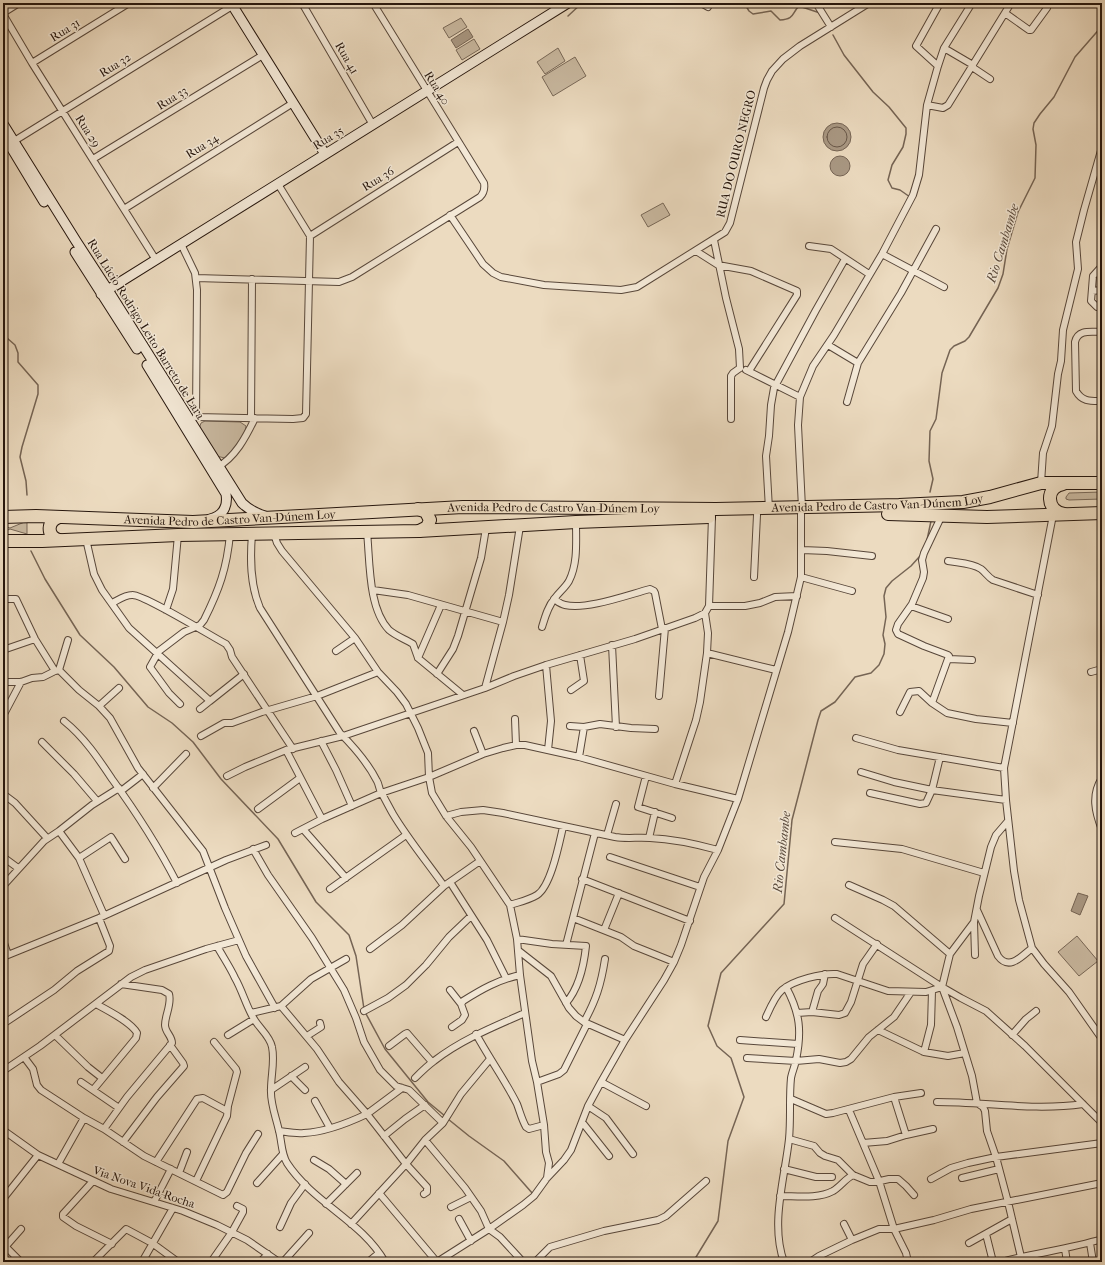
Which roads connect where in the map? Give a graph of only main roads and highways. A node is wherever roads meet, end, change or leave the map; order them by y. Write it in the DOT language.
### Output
graph roads {
  1 [pos="1102,483"];
  2 [pos="1065,484"];
  3 [pos="463,507"];
  4 [pos="418,509"];
  5 [pos="801,511"];
  6 [pos="939,511"];
  7 [pos="1102,513"];
  8 [pos="1066,514"];
  9 [pos="59,517"];
  10 [pos="3,518"];
  11 [pos="465,529"];
  12 [pos="419,531"];
  13 [pos="59,540"];
  14 [pos="3,541"];
  1 -- 2 [label="highway, Avenida Pedro de Castro Van-Dúnem Loy"];
  2 -- 6 [label="highway, Avenida Pedro de Castro Van-Dúnem Loy"];
  2 -- 8 [label="highway"];
  3 -- 4 [label="highway, Avenida Pedro de Castro Van-Dúnem Loy"];
  3 -- 5 [label="highway, Avenida Pedro de Castro Van-Dúnem Loy"];
  3 -- 11 [label="highway"];
  4 -- 9 [label="highway, Avenida Pedro de Castro Van-Dúnem Loy"];
  4 -- 12 [label="highway"];
  5 -- 6 [label="highway, Avenida Pedro de Castro Van-Dúnem Loy"];
  5 -- 11 [label="highway, Avenida Pedro de Castro Van-Dúnem Loy"];
  6 -- 8 [label="highway, Avenida Pedro de Castro Van-Dúnem Loy"];
  7 -- 8 [label="highway, Avenida Pedro de Castro Van-Dúnem Loy"];
  9 -- 10 [label="highway, Avenida Pedro de Castro Van-Dúnem Loy"];
  9 -- 13 [label="highway"];
  11 -- 12 [label="highway, Avenida Pedro de Castro Van-Dúnem Loy"];
  12 -- 13 [label="highway, Avenida Pedro de Castro Van-Dúnem Loy"];
  13 -- 14 [label="highway, Avenida Pedro de Castro Van-Dúnem Loy"];
}
